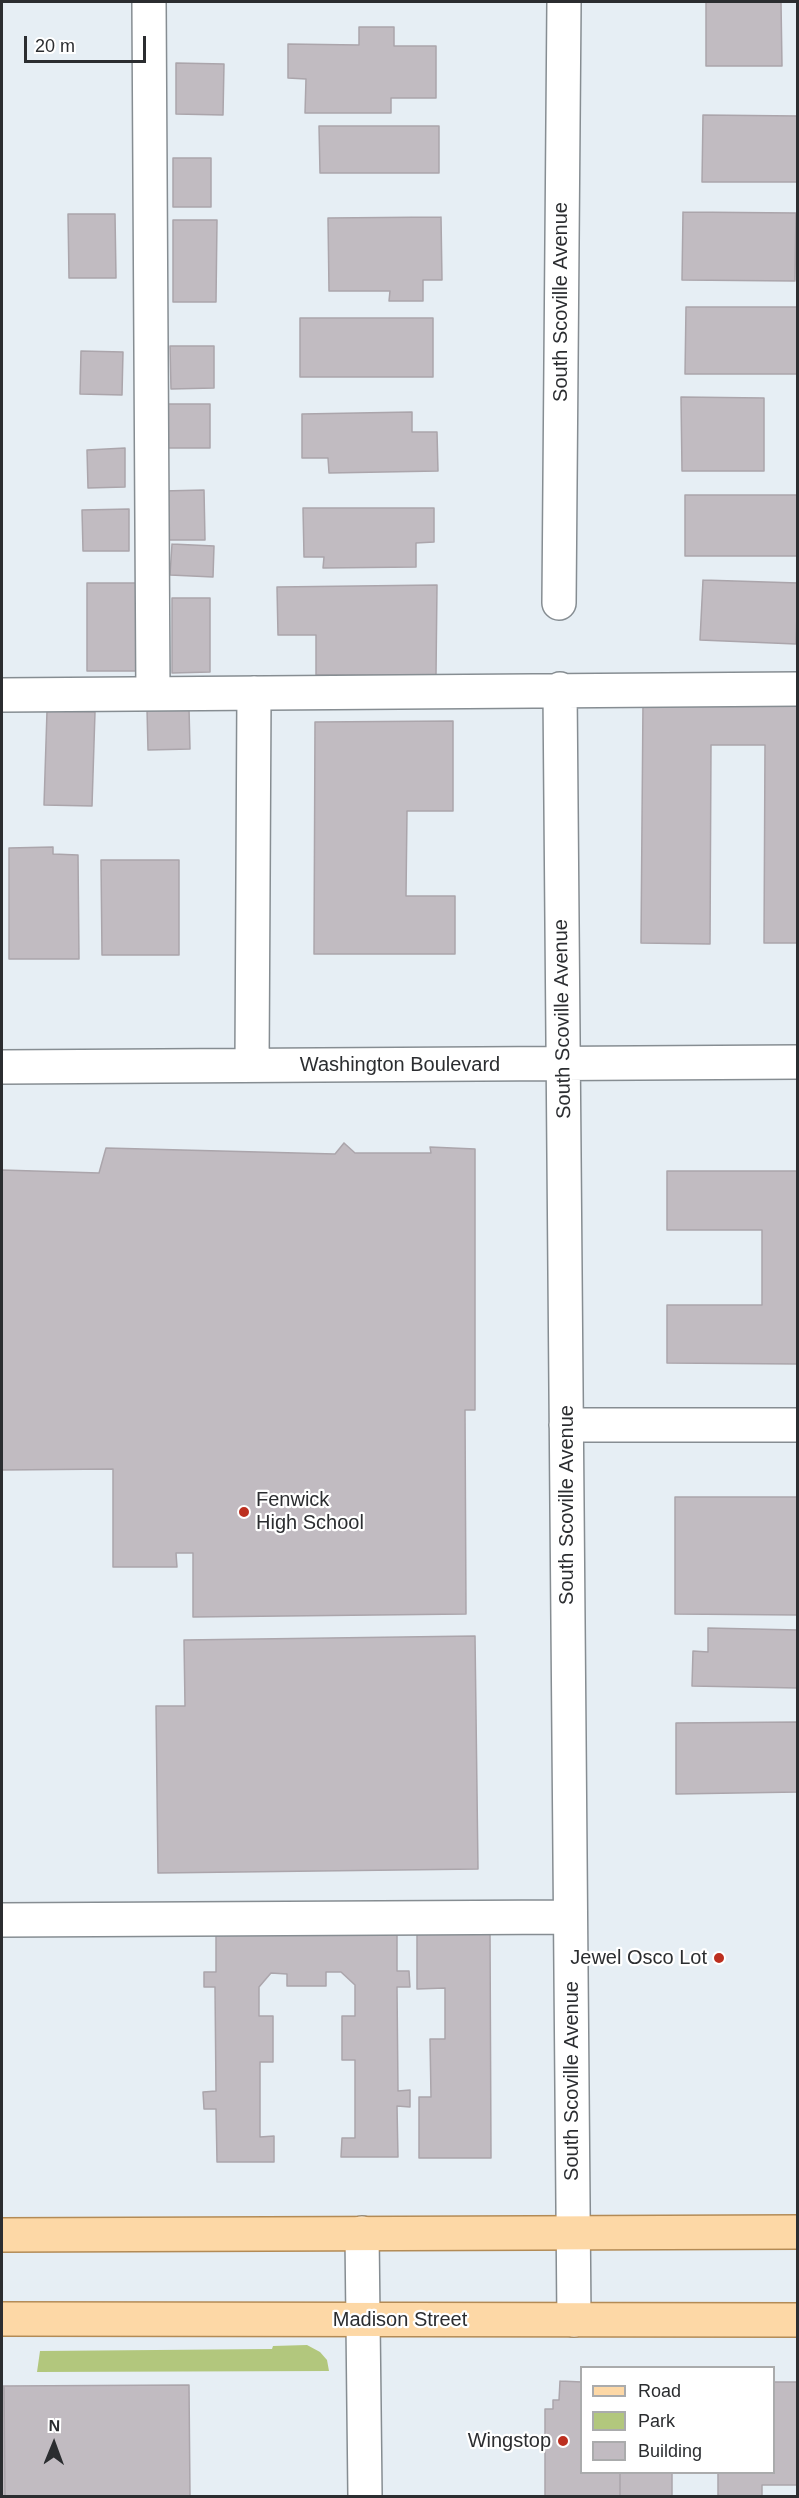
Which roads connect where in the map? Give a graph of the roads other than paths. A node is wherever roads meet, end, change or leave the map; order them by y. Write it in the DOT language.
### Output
graph roads {
  1 [pos="149,2"];
  2 [pos="564,2"];
  3 [pos="559,603"];
  4 [pos="560,689"];
  5 [pos="798,689"];
  6 [pos="254,693"];
  7 [pos="2,694"];
  8 [pos="153,694"];
  9 [pos="798,1062"];
  10 [pos="563,1064"];
  11 [pos="252,1065"];
  12 [pos="2,1067"];
  13 [pos="566,1425"];
  14 [pos="798,1425"];
  15 [pos="570,1917"];
  16 [pos="2,1920"];
  17 [pos="573,2232"];
  18 [pos="798,2232"];
  19 [pos="362,2234"];
  20 [pos="2,2235"];
  21 [pos="2,2319"];
  22 [pos="364,2320"];
  23 [pos="574,2320"];
  24 [pos="798,2320"];
  25 [pos="365,2496"];
  1 -- 8 [label="street"];
  2 -- 3 [label="street, South Scoville Avenue"];
  4 -- 5 [label="street"];
  4 -- 6 [label="street"];
  4 -- 10 [label="street, South Scoville Avenue"];
  6 -- 8 [label="street"];
  6 -- 11 [label="street"];
  7 -- 8 [label="street"];
  9 -- 10 [label="street, Washington Boulevard"];
  10 -- 11 [label="street, Washington Boulevard"];
  10 -- 13 [label="street, South Scoville Avenue"];
  11 -- 12 [label="street, Washington Boulevard"];
  13 -- 14 [label="street"];
  13 -- 15 [label="street, South Scoville Avenue"];
  15 -- 16 [label="street"];
  15 -- 17 [label="street, South Scoville Avenue"];
  17 -- 18 [label="main road"];
  17 -- 19 [label="main road"];
  17 -- 23 [label="street, South Scoville Avenue"];
  19 -- 20 [label="main road"];
  19 -- 22 [label="street"];
  21 -- 22 [label="main road, Madison Street"];
  22 -- 23 [label="main road, Madison Street"];
  22 -- 25 [label="street"];
  23 -- 24 [label="main road, Madison Street"];
}
